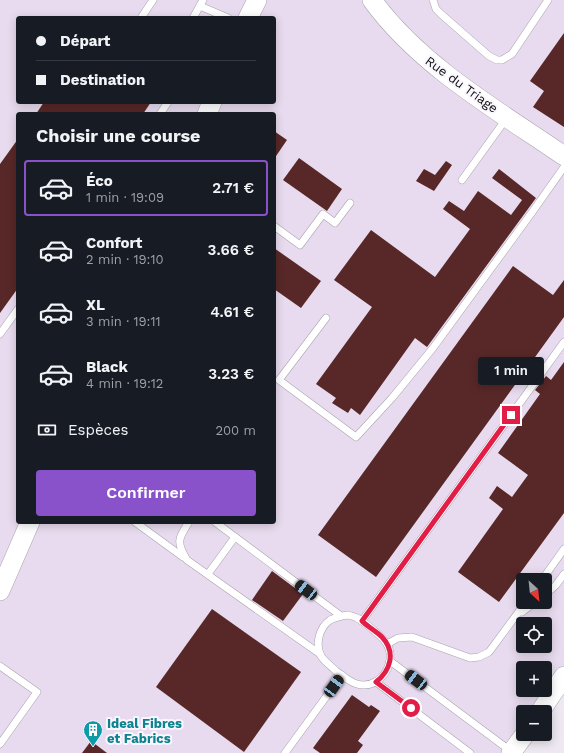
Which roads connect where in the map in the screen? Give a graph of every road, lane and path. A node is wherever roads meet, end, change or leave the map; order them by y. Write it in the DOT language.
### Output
graph roads {
  1 [pos="153,0"];
  2 [pos="257,0"];
  3 [pos="372,0"];
  4 [pos="433,0"];
  5 [pos="548,0"];
  6 [pos="202,3"];
  7 [pos="142,16"];
  8 [pos="195,16"];
  9 [pos="225,16"];
  10 [pos="249,16"];
  11 [pos="507,117"];
  12 [pos="564,156"];
  13 [pos="564,167"];
  14 [pos="462,180"];
  15 [pos="350,203"];
  16 [pos="276,227"];
  17 [pos="16,312"];
  18 [pos="326,318"];
  19 [pos="0,334"];
  20 [pos="564,342"];
  21 [pos="29,524"];
  22 [pos="138,524"];
  23 [pos="188,524"];
  24 [pos="218,524"];
  25 [pos="235,537"];
  26 [pos="564,549"];
  27 [pos="187,560"];
  28 [pos="547,573"];
  29 [pos="208,574"];
  30 [pos="564,574"];
  31 [pos="552,589"];
  32 [pos="0,591"];
  33 [pos="521,609"];
  34 [pos="526,609"];
  35 [pos="341,616"];
  36 [pos="515,617"];
  37 [pos="362,621"];
  38 [pos="387,644"];
  39 [pos="320,654"];
  40 [pos="390,661"];
  41 [pos="0,666"];
  42 [pos="342,675"];
  43 [pos="564,676"];
  44 [pos="376,682"];
  45 [pos="545,705"];
  46 [pos="520,741"];
  47 [pos="0,744"];
  48 [pos="285,753"];
  49 [pos="470,753"];
  50 [pos="512,753"];
  1 -- 7 [label="lane"];
  2 -- 10 [label="street"];
  3 -- 11 [label="street, Rue du Triage"];
  4 -- 5 [label="lane"];
  6 -- 8 [label="lane"];
  6 -- 9 [label="lane"];
  11 -- 12 [label="street, Rue du Triage"];
  11 -- 14 [label="lane"];
  13 -- 18 [label="lane"];
  15 -- 16 [label="lane"];
  17 -- 19 [label="lane"];
  20 -- 37 [label="lane"];
  21 -- 32 [label="street"];
  22 -- 27 [label="lane"];
  23 -- 27 [label="lane"];
  24 -- 25 [label="lane"];
  25 -- 29 [label="lane"];
  25 -- 35 [label="lane"];
  26 -- 28 [label="lane"];
  27 -- 29 [label="lane"];
  29 -- 39 [label="lane"];
  30 -- 31 [label="lane"];
  33 -- 36 [label="lane"];
  34 -- 36 [label="lane"];
  35 -- 37 [label="lane"];
  35 -- 39 [label="lane"];
  36 -- 38 [label="lane"];
  37 -- 38 [label="lane"];
  38 -- 40 [label="lane"];
  39 -- 42 [label="lane"];
  40 -- 44 [label="lane"];
  40 -- 50 [label="lane"];
  41 -- 47 [label="lane"];
  42 -- 44 [label="lane"];
  42 -- 48 [label="lane"];
  43 -- 45 [label="street"];
  44 -- 49 [label="lane"];
  46 -- 50 [label="street"];
}
